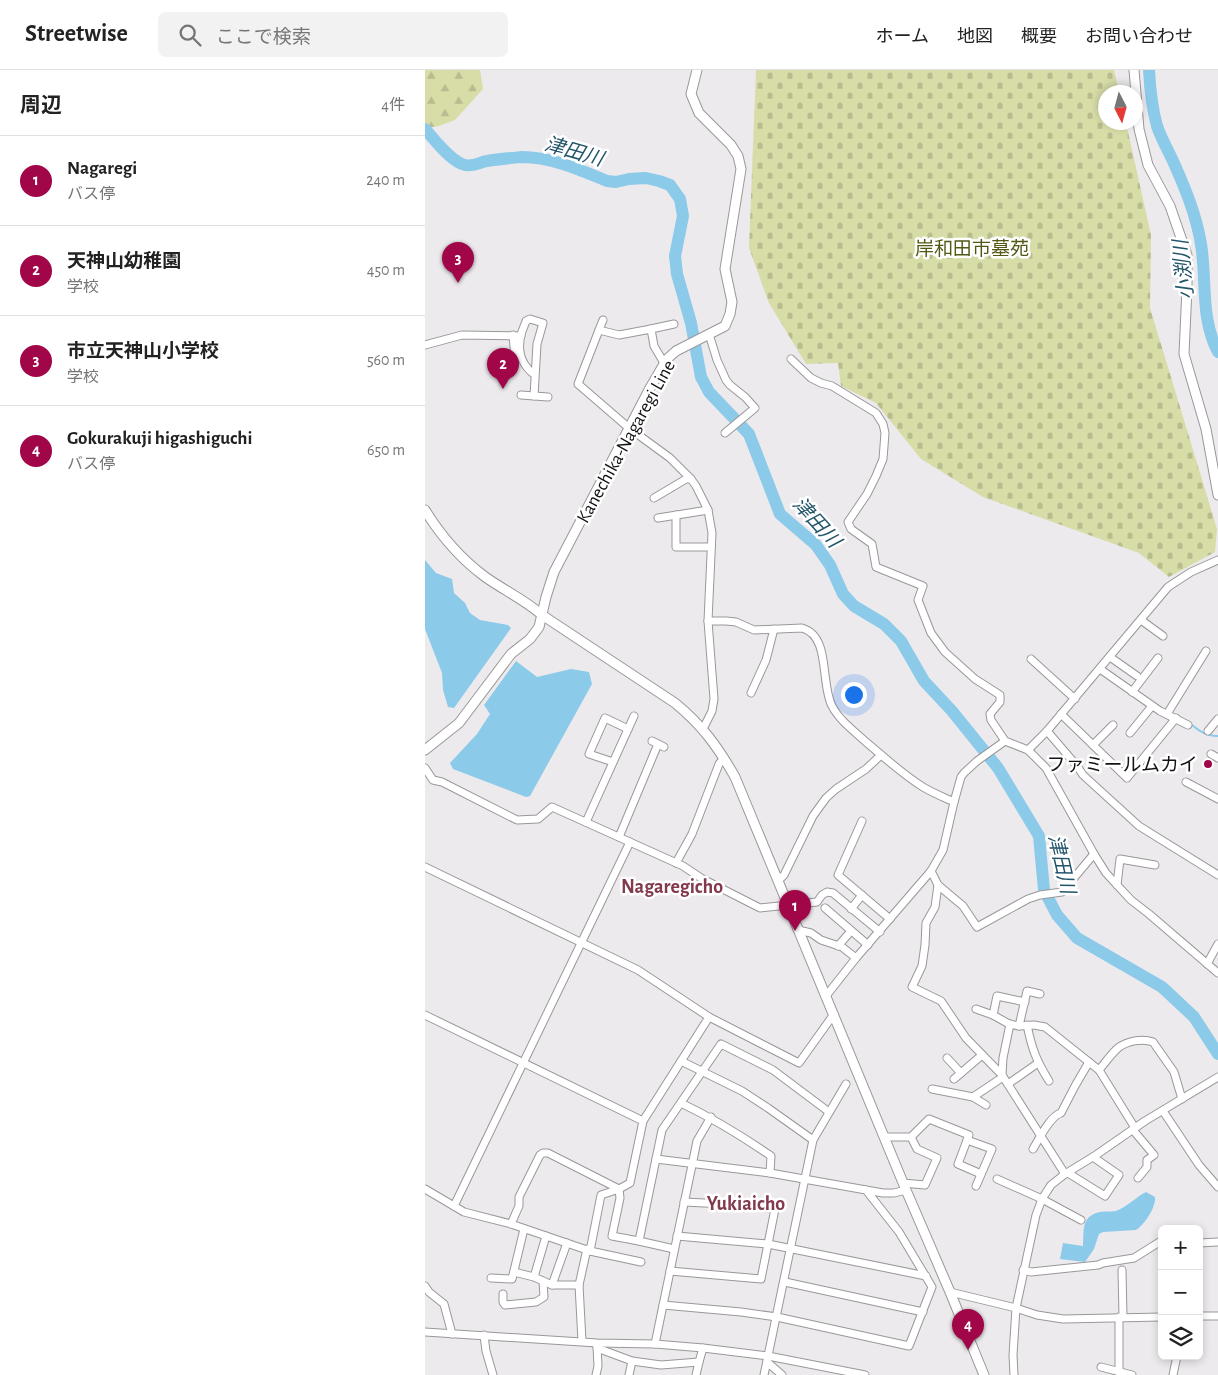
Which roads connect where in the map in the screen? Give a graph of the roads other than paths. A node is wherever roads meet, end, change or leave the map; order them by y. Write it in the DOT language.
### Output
graph roads {
  1 [pos="697,70"];
  2 [pos="1134,70"];
  3 [pos="603,320"];
  4 [pos="673,324"];
  5 [pos="651,329"];
  6 [pos="599,330"];
  7 [pos="706,335"];
  8 [pos="513,336"];
  9 [pos="521,336"];
  10 [pos="425,345"];
  11 [pos="515,358"];
  12 [pos="791,359"];
  13 [pos="664,363"];
  14 [pos="535,375"];
  15 [pos="521,394"];
  16 [pos="534,396"];
  17 [pos="548,397"];
  18 [pos="629,428"];
  19 [pos="725,433"];
  20 [pos="691,479"];
  21 [pos="1218,495"];
  22 [pos="654,498"];
  23 [pos="425,510"];
  24 [pos="708,510"];
  25 [pos="676,515"];
  26 [pos="658,518"];
  27 [pos="711,547"];
  28 [pos="1218,560"];
  29 [pos="542,615"];
  30 [pos="1141,620"];
  31 [pos="708,621"];
  32 [pos="774,629"];
  33 [pos="1163,636"];
  34 [pos="1206,651"];
  35 [pos="1110,657"];
  36 [pos="1158,658"];
  37 [pos="1031,659"];
  38 [pos="1100,669"];
  39 [pos="1137,676"];
  40 [pos="1132,692"];
  41 [pos="751,693"];
  42 [pos="1075,699"];
  43 [pos="1152,706"];
  44 [pos="1061,714"];
  45 [pos="1167,714"];
  46 [pos="635,716"];
  47 [pos="1176,718"];
  48 [pos="1217,720"];
  49 [pos="1113,725"];
  50 [pos="1188,725"];
  51 [pos="629,729"];
  52 [pos="703,729"];
  53 [pos="1047,731"];
  54 [pos="1209,731"];
  55 [pos="1130,734"];
  56 [pos="1005,741"];
  57 [pos="658,744"];
  58 [pos="1093,745"];
  59 [pos="425,750"];
  60 [pos="1028,750"];
  61 [pos="1211,754"];
  62 [pos="881,755"];
  63 [pos="724,758"];
  64 [pos="1218,758"];
  65 [pos="613,762"];
  66 [pos="425,768"];
  67 [pos="1186,782"];
  68 [pos="1218,799"];
  69 [pos="954,802"];
  70 [pos="862,821"];
  71 [pos="586,822"];
  72 [pos="619,837"];
  73 [pos="630,842"];
  74 [pos="1094,854"];
  75 [pos="676,863"];
  76 [pos="1155,866"];
  77 [pos="425,867"];
  78 [pos="931,871"];
  79 [pos="1218,876"];
  80 [pos="778,881"];
  81 [pos="938,885"];
  82 [pos="1117,886"];
  83 [pos="862,896"];
  84 [pos="788,904"];
  85 [pos="825,908"];
  86 [pos="851,909"];
  87 [pos="890,919"];
  88 [pos="798,930"];
  89 [pos="851,931"];
  90 [pos="879,932"];
  91 [pos="581,942"];
  92 [pos="1218,944"];
  93 [pos="868,945"];
  94 [pos="838,946"];
  95 [pos="856,958"];
  96 [pos="1207,964"];
  97 [pos="1218,972"];
  98 [pos="1040,994"];
  99 [pos="826,996"];
  100 [pos="1025,1002"];
  101 [pos="975,1008"];
  102 [pos="834,1014"];
  103 [pos="425,1015"];
  104 [pos="993,1015"];
  105 [pos="709,1017"];
  106 [pos="1010,1024"];
  107 [pos="1023,1025"];
  108 [pos="981,1055"];
  109 [pos="947,1058"];
  110 [pos="681,1061"];
  111 [pos="523,1062"];
  112 [pos="1089,1062"];
  113 [pos="1038,1063"];
  114 [pos="1099,1070"];
  115 [pos="702,1071"];
  116 [pos="961,1073"];
  117 [pos="1003,1076"];
  118 [pos="1218,1077"];
  119 [pos="954,1079"];
  120 [pos="1049,1081"];
  121 [pos="846,1084"];
  122 [pos="1008,1084"];
  123 [pos="932,1089"];
  124 [pos="973,1096"];
  125 [pos="1182,1099"];
  126 [pos="681,1103"];
  127 [pos="986,1105"];
  128 [pos="1163,1111"];
  129 [pos="829,1112"];
  130 [pos="711,1117"];
  131 [pos="643,1120"];
  132 [pos="1134,1129"];
  133 [pos="1041,1135"];
  134 [pos="884,1137"];
  135 [pos="911,1137"];
  136 [pos="813,1140"];
  137 [pos="967,1140"];
  138 [pos="1033,1149"];
  139 [pos="1093,1157"];
  140 [pos="656,1159"];
  141 [pos="692,1164"];
  142 [pos="770,1173"];
  143 [pos="1067,1173"];
  144 [pos="981,1174"];
  145 [pos="997,1178"];
  146 [pos="1138,1178"];
  147 [pos="805,1179"];
  148 [pos="905,1186"];
  149 [pos="976,1186"];
  150 [pos="1218,1187"];
  151 [pos="425,1189"];
  152 [pos="619,1189"];
  153 [pos="866,1190"];
  154 [pos="1042,1199"];
  155 [pos="684,1202"];
  156 [pos="454,1206"];
  157 [pos="1081,1220"];
  158 [pos="511,1224"];
  159 [pos="524,1229"];
  160 [pos="546,1236"];
  161 [pos="677,1236"];
  162 [pos="639,1241"];
  163 [pos="1218,1242"];
  164 [pos="567,1243"];
  165 [pos="1158,1243"];
  166 [pos="1203,1243"];
  167 [pos="769,1244"];
  168 [pos="791,1248"];
  169 [pos="674,1249"];
  170 [pos="589,1250"];
  171 [pos="641,1262"];
  172 [pos="1023,1270"];
  173 [pos="1122,1270"];
  174 [pos="670,1271"];
  175 [pos="514,1272"];
  176 [pos="926,1276"];
  177 [pos="534,1277"];
  178 [pos="491,1278"];
  179 [pos="543,1281"];
  180 [pos="785,1282"];
  181 [pos="552,1285"];
  182 [pos="579,1285"];
  183 [pos="425,1286"];
  184 [pos="950,1292"];
  185 [pos="503,1294"];
  186 [pos="663,1305"];
  187 [pos="1016,1308"];
  188 [pos="923,1312"];
  189 [pos="1158,1316"];
  190 [pos="1203,1316"];
  191 [pos="1218,1316"];
  192 [pos="777,1317"];
  193 [pos="1121,1317"];
  194 [pos="425,1332"];
  195 [pos="453,1334"];
  196 [pos="484,1335"];
  197 [pos="582,1341"];
  198 [pos="655,1344"];
  199 [pos="597,1345"];
  200 [pos="703,1348"];
  201 [pos="768,1359"];
  202 [pos="1176,1360"];
  203 [pos="632,1362"];
  204 [pos="699,1362"];
  205 [pos="1101,1367"];
  206 [pos="1119,1372"];
  207 [pos="493,1375"];
  208 [pos="596,1375"];
  209 [pos="629,1375"];
  210 [pos="696,1375"];
  211 [pos="764,1375"];
  212 [pos="782,1375"];
  213 [pos="863,1375"];
  214 [pos="984,1375"];
  215 [pos="1014,1375"];
  216 [pos="1132,1375"];
  217 [pos="1173,1375"];
  1 -- 7 [label="street, Kanechika-Nagaregi Line"];
  2 -- 21 [label="street"];
  3 -- 6 [label="street"];
  4 -- 5 [label="street"];
  5 -- 6 [label="street"];
  5 -- 13 [label="street"];
  6 -- 18 [label="street"];
  7 -- 13 [label="street, Kanechika-Nagaregi Line"];
  7 -- 19 [label="street"];
  8 -- 9 [label="street"];
  8 -- 10 [label="street"];
  8 -- 11 [label="street"];
  9 -- 14 [label="street"];
  9 -- 14 [label="street"];
  12 -- 56 [label="street"];
  13 -- 18 [label="street, Kanechika-Nagaregi Line"];
  14 -- 16 [label="street"];
  15 -- 16 [label="street"];
  16 -- 17 [label="street"];
  18 -- 20 [label="street"];
  18 -- 29 [label="street, Kanechika-Nagaregi Line"];
  20 -- 22 [label="street"];
  20 -- 24 [label="street"];
  23 -- 29 [label="street"];
  24 -- 25 [label="street"];
  24 -- 27 [label="street"];
  25 -- 26 [label="street"];
  25 -- 27 [label="street"];
  27 -- 31 [label="street"];
  28 -- 30 [label="street"];
  29 -- 52 [label="street"];
  29 -- 59 [label="street, Kanechika-Nagaregi Line"];
  30 -- 33 [label="street"];
  30 -- 35 [label="street"];
  31 -- 32 [label="street"];
  31 -- 52 [label="street"];
  32 -- 41 [label="street"];
  32 -- 62 [label="street"];
  34 -- 45 [label="street"];
  35 -- 38 [label="street"];
  35 -- 39 [label="street"];
  36 -- 40 [label="street"];
  37 -- 42 [label="street"];
  38 -- 40 [label="street"];
  38 -- 42 [label="street"];
  40 -- 43 [label="street"];
  42 -- 44 [label="street"];
  43 -- 45 [label="street"];
  43 -- 55 [label="street"];
  44 -- 53 [label="street"];
  44 -- 58 [label="street"];
  45 -- 47 [label="street"];
  46 -- 51 [label="street"];
  47 -- 50 [label="street"];
  47 -- 58 [label="street"];
  48 -- 54 [label="street"];
  49 -- 58 [label="street"];
  51 -- 65 [label="street"];
  51 -- 65 [label="street"];
  52 -- 63 [label="street"];
  53 -- 60 [label="street"];
  53 -- 79 [label="street"];
  56 -- 60 [label="street"];
  56 -- 69 [label="street"];
  57 -- 72 [label="street"];
  60 -- 74 [label="street"];
  61 -- 64 [label="street"];
  62 -- 69 [label="street"];
  62 -- 80 [label="street"];
  63 -- 75 [label="street"];
  63 -- 80 [label="street"];
  65 -- 71 [label="street"];
  66 -- 71 [label="street"];
  67 -- 68 [label="street"];
  69 -- 78 [label="street"];
  70 -- 83 [label="street"];
  71 -- 72 [label="street"];
  72 -- 73 [label="street"];
  73 -- 75 [label="street"];
  73 -- 91 [label="street"];
  74 -- 81 [label="street"];
  74 -- 82 [label="street"];
  75 -- 84 [label="street"];
  76 -- 82 [label="street"];
  77 -- 91 [label="street"];
  78 -- 81 [label="street"];
  78 -- 87 [label="street"];
  80 -- 84 [label="street"];
  81 -- 108 [label="street"];
  82 -- 96 [label="street"];
  83 -- 86 [label="street"];
  83 -- 87 [label="street"];
  84 -- 86 [label="street"];
  84 -- 88 [label="street"];
  85 -- 89 [label="street"];
  86 -- 90 [label="street"];
  87 -- 90 [label="street"];
  88 -- 94 [label="street"];
  88 -- 99 [label="street"];
  89 -- 93 [label="street"];
  89 -- 94 [label="street"];
  90 -- 93 [label="street"];
  91 -- 105 [label="street"];
  91 -- 111 [label="street"];
  92 -- 96 [label="street"];
  93 -- 95 [label="street"];
  94 -- 95 [label="street"];
  95 -- 99 [label="street"];
  96 -- 97 [label="street"];
  98 -- 100 [label="street"];
  99 -- 102 [label="street"];
  100 -- 104 [label="street"];
  100 -- 107 [label="street"];
  101 -- 104 [label="street"];
  102 -- 105 [label="street"];
  102 -- 134 [label="street"];
  103 -- 111 [label="street"];
  104 -- 106 [label="street"];
  105 -- 110 [label="street"];
  106 -- 107 [label="street"];
  106 -- 117 [label="street"];
  107 -- 112 [label="street"];
  107 -- 113 [label="street"];
  108 -- 116 [label="street"];
  108 -- 117 [label="street"];
  109 -- 116 [label="street"];
  110 -- 115 [label="street"];
  110 -- 131 [label="street"];
  111 -- 131 [label="street"];
  111 -- 156 [label="street"];
  112 -- 114 [label="street"];
  112 -- 133 [label="street"];
  113 -- 120 [label="street"];
  113 -- 122 [label="street"];
  114 -- 125 [label="street"];
  114 -- 132 [label="street"];
  115 -- 126 [label="street"];
  115 -- 129 [label="street"];
  115 -- 136 [label="street"];
  116 -- 119 [label="street"];
  117 -- 122 [label="street"];
  117 -- 124 [label="street"];
  118 -- 125 [label="street"];
  121 -- 129 [label="street"];
  122 -- 133 [label="street"];
  123 -- 124 [label="street"];
  124 -- 127 [label="street"];
  125 -- 128 [label="street"];
  126 -- 130 [label="street"];
  126 -- 140 [label="street"];
  128 -- 132 [label="street"];
  128 -- 150 [label="street"];
  129 -- 136 [label="street"];
  130 -- 141 [label="street"];
  130 -- 142 [label="street"];
  131 -- 152 [label="street"];
  132 -- 139 [label="street"];
  132 -- 146 [label="street"];
  133 -- 138 [label="street"];
  133 -- 143 [label="street"];
  134 -- 135 [label="street"];
  134 -- 148 [label="street"];
  135 -- 137 [label="street"];
  135 -- 148 [label="street"];
  136 -- 147 [label="street"];
  137 -- 144 [label="street"];
  137 -- 144 [label="street"];
  139 -- 143 [label="street"];
  139 -- 143 [label="street"];
  140 -- 141 [label="street"];
  140 -- 162 [label="street"];
  141 -- 142 [label="street"];
  141 -- 155 [label="street"];
  142 -- 147 [label="street"];
  143 -- 154 [label="street"];
  144 -- 149 [label="street"];
  145 -- 154 [label="street"];
  147 -- 153 [label="street"];
  147 -- 168 [label="street"];
  148 -- 153 [label="street"];
  148 -- 184 [label="street"];
  151 -- 156 [label="street"];
  152 -- 158 [label="street"];
  152 -- 162 [label="street"];
  152 -- 170 [label="street"];
  153 -- 176 [label="street"];
  154 -- 157 [label="street"];
  154 -- 172 [label="street"];
  155 -- 161 [label="street"];
  155 -- 167 [label="street"];
  156 -- 158 [label="street"];
  158 -- 159 [label="street"];
  159 -- 160 [label="street"];
  159 -- 175 [label="street"];
  160 -- 164 [label="street"];
  160 -- 177 [label="street"];
  161 -- 167 [label="street"];
  161 -- 169 [label="street"];
  162 -- 169 [label="street"];
  163 -- 166 [label="street"];
  164 -- 170 [label="street"];
  164 -- 181 [label="street"];
  165 -- 172 [label="street"];
  167 -- 168 [label="street"];
  167 -- 174 [label="street"];
  168 -- 176 [label="street"];
  168 -- 180 [label="street"];
  169 -- 174 [label="street"];
  170 -- 171 [label="street"];
  170 -- 182 [label="street"];
  172 -- 187 [label="street"];
  173 -- 193 [label="street"];
  174 -- 186 [label="street"];
  175 -- 177 [label="street"];
  175 -- 178 [label="street"];
  176 -- 188 [label="street"];
  177 -- 179 [label="street"];
  179 -- 181 [label="street"];
  179 -- 185 [label="street"];
  180 -- 188 [label="street"];
  180 -- 192 [label="street"];
  181 -- 182 [label="street"];
  182 -- 197 [label="street"];
  183 -- 195 [label="street"];
  184 -- 187 [label="street"];
  184 -- 214 [label="street"];
  186 -- 192 [label="street"];
  186 -- 198 [label="street"];
  187 -- 193 [label="street"];
  187 -- 215 [label="street"];
  188 -- 192 [label="street"];
  189 -- 193 [label="street"];
  190 -- 191 [label="street"];
  192 -- 201 [label="street"];
  193 -- 206 [label="street"];
  194 -- 195 [label="street"];
  195 -- 196 [label="street"];
  196 -- 197 [label="street"];
  196 -- 207 [label="street"];
  197 -- 199 [label="street"];
  198 -- 199 [label="street"];
  198 -- 200 [label="street"];
  199 -- 203 [label="street"];
  199 -- 208 [label="street"];
  200 -- 201 [label="street"];
  200 -- 204 [label="street"];
  201 -- 211 [label="street"];
  201 -- 212 [label="street"];
  201 -- 213 [label="street"];
  202 -- 217 [label="street"];
  203 -- 204 [label="street"];
  203 -- 209 [label="street"];
  204 -- 210 [label="street"];
  205 -- 206 [label="street"];
  206 -- 216 [label="street"];
}
